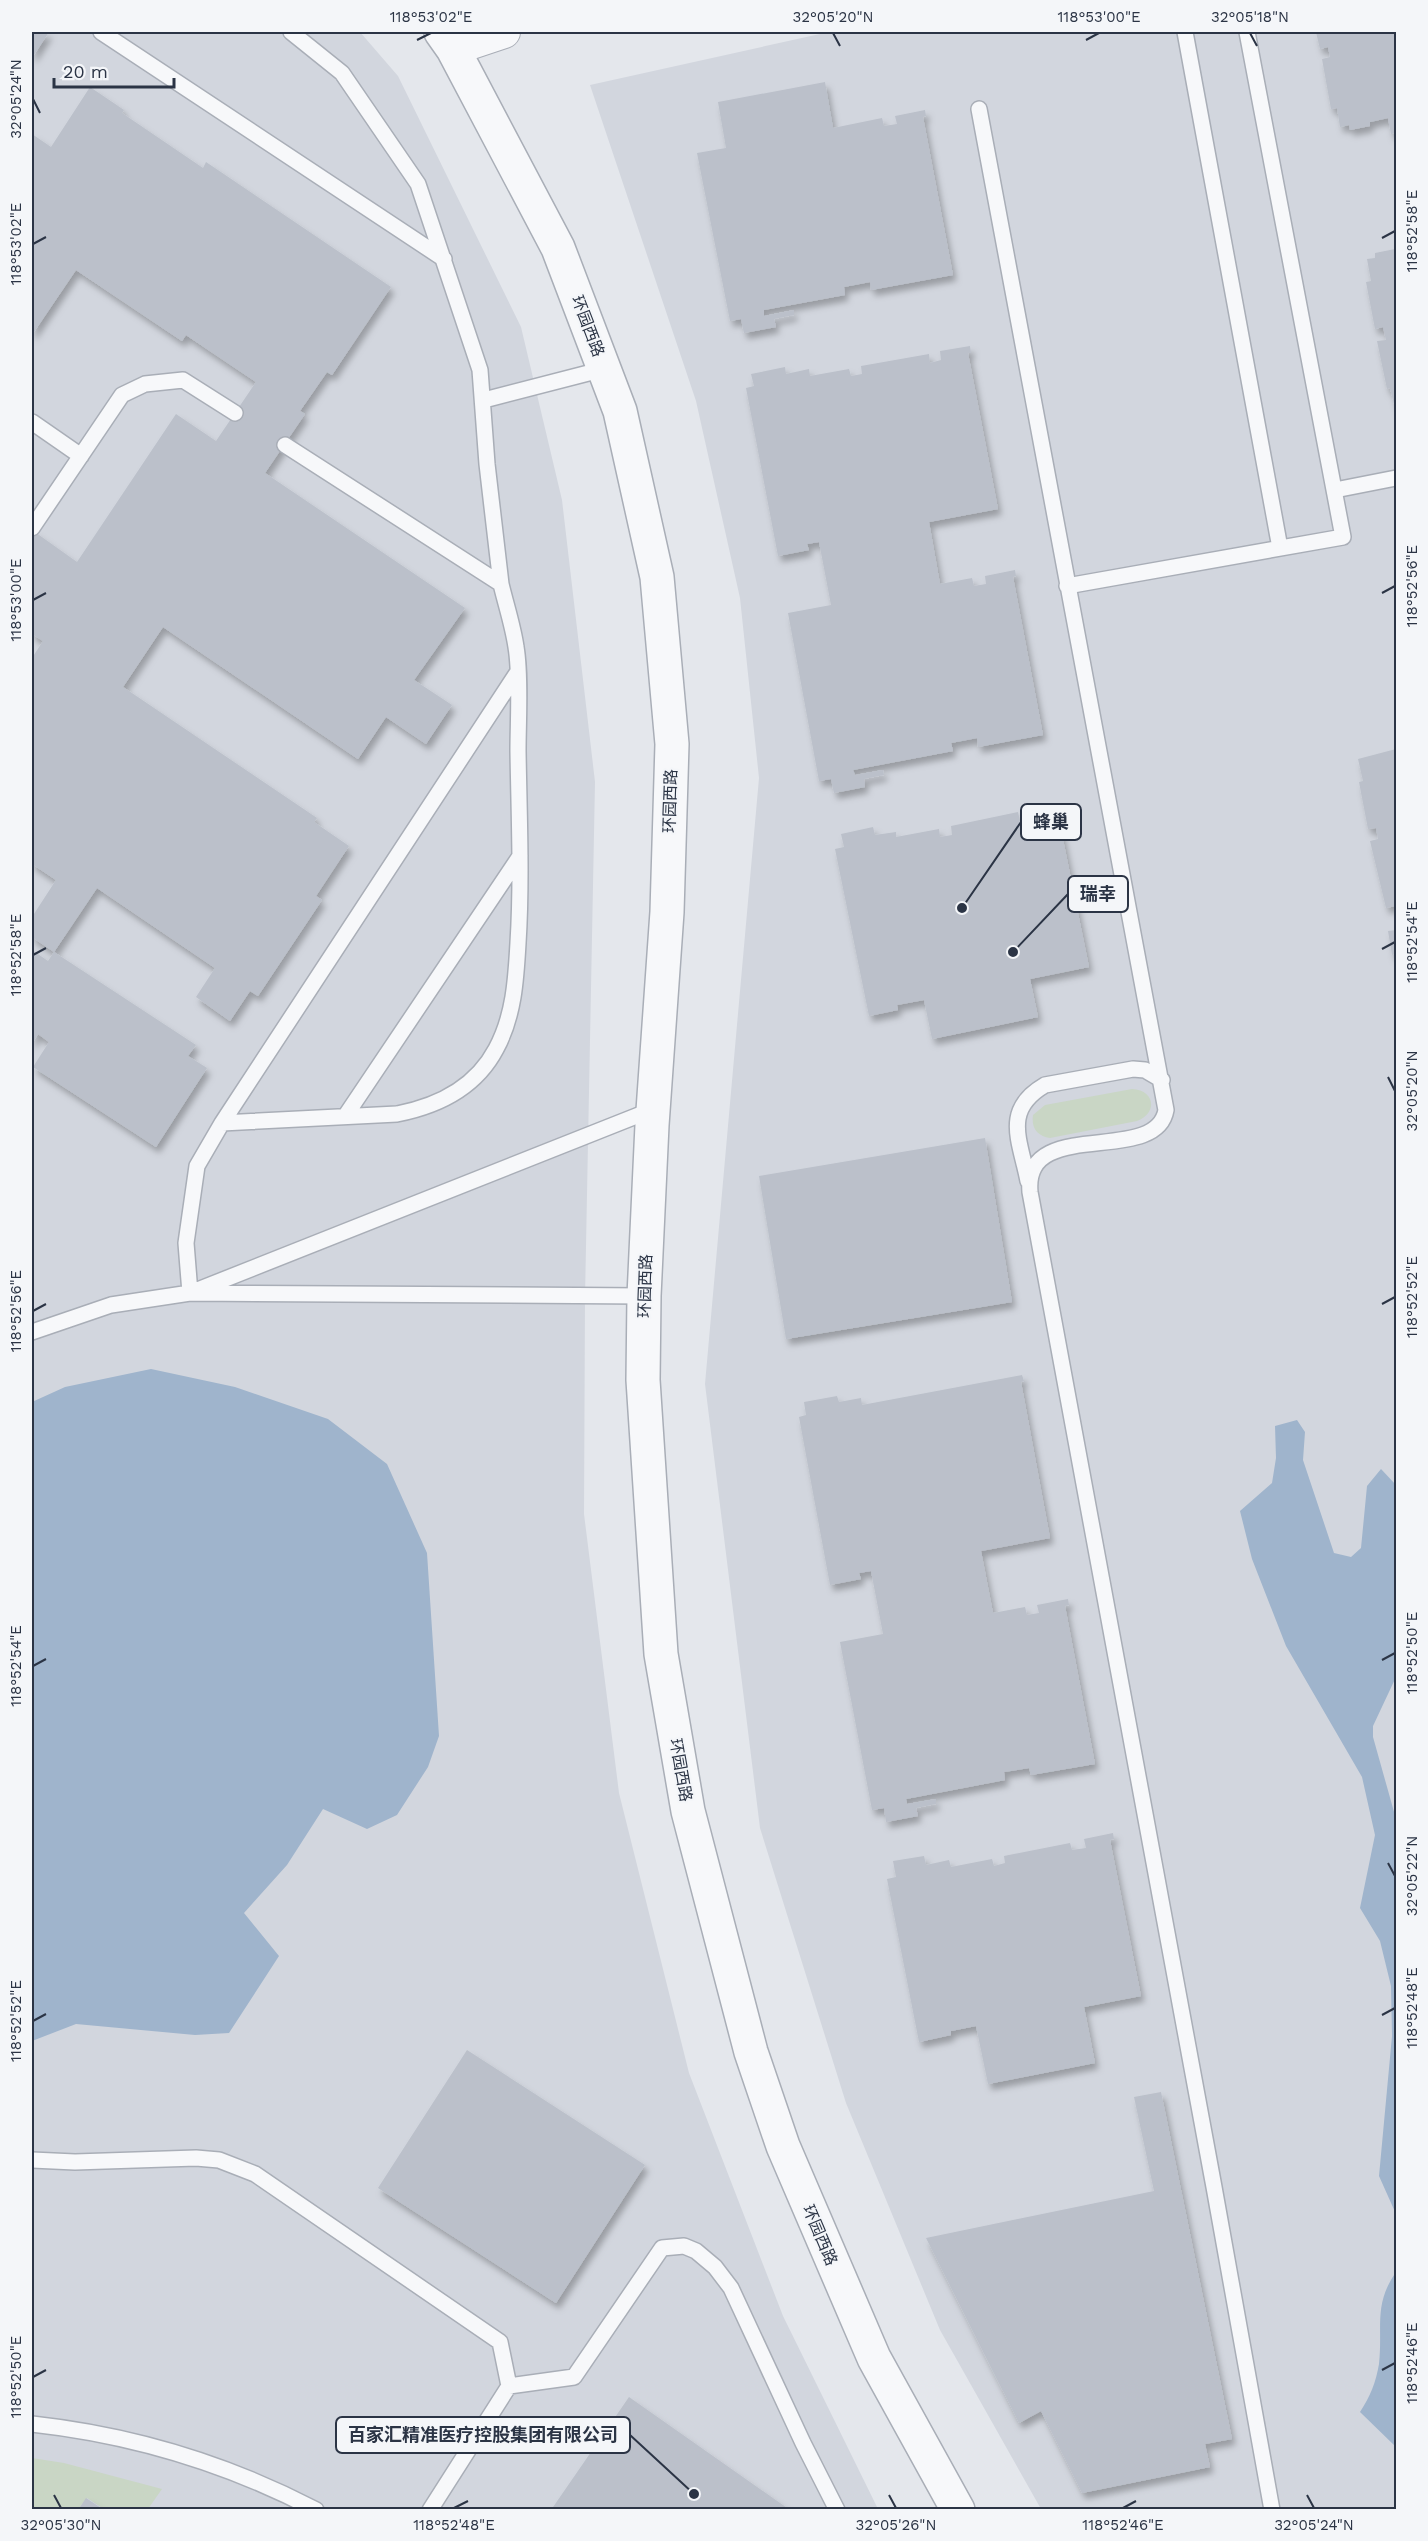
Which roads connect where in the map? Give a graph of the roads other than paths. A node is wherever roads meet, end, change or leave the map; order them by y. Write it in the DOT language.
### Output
graph roads {
  1 [pos="101,32"];
  2 [pos="291,32"];
  3 [pos="504,32"];
  4 [pos="1185,32"];
  5 [pos="1247,32"];
  6 [pos="447,40"];
  7 [pos="979,109"];
  8 [pos="444,259"];
  9 [pos="604,369"];
  10 [pos="484,400"];
  11 [pos="235,414"];
  12 [pos="32,422"];
  13 [pos="285,445"];
  14 [pos="81,456"];
  15 [pos="1396,478"];
  16 [pos="1335,490"];
  17 [pos="32,528"];
  18 [pos="1280,548"];
  19 [pos="501,585"];
  20 [pos="1067,586"];
  21 [pos="517,673"];
  22 [pos="520,856"];
  23 [pos="1162,1080"];
  24 [pos="654,1109"];
  25 [pos="346,1115"];
  26 [pos="222,1123"];
  27 [pos="1030,1192"];
  28 [pos="190,1293"];
  29 [pos="644,1296"];
  30 [pos="32,1332"];
  31 [pos="32,2160"];
  32 [pos="509,2386"];
  33 [pos="32,2424"];
  34 [pos="316,2510"];
  35 [pos="429,2510"];
  36 [pos="837,2510"];
  37 [pos="958,2510"];
  38 [pos="1272,2510"];
  1 -- 8 [label="lane"];
  2 -- 8 [label="lane"];
  3 -- 6 [label="street"];
  4 -- 18 [label="lane"];
  5 -- 16 [label="lane"];
  6 -- 9 [label="street, 环园西路"];
  7 -- 20 [label="lane"];
  8 -- 10 [label="lane"];
  9 -- 10 [label="lane"];
  9 -- 24 [label="street, 环园西路"];
  10 -- 19 [label="lane"];
  11 -- 14 [label="lane"];
  12 -- 14 [label="lane"];
  13 -- 19 [label="lane"];
  14 -- 17 [label="lane"];
  15 -- 16 [label="lane"];
  16 -- 18 [label="lane"];
  18 -- 20 [label="lane"];
  19 -- 21 [label="lane"];
  20 -- 23 [label="lane"];
  21 -- 22 [label="lane"];
  21 -- 26 [label="lane"];
  22 -- 25 [label="lane"];
  22 -- 25 [label="lane"];
  23 -- 27 [label="lane"];
  23 -- 27 [label="lane"];
  24 -- 28 [label="lane"];
  24 -- 29 [label="street, 环园西路"];
  25 -- 26 [label="lane"];
  26 -- 28 [label="lane"];
  27 -- 38 [label="lane"];
  28 -- 29 [label="lane"];
  28 -- 30 [label="lane"];
  29 -- 37 [label="street, 环园西路"];
  31 -- 32 [label="lane"];
  32 -- 35 [label="lane"];
  32 -- 36 [label="lane"];
  33 -- 34 [label="lane"];
}
